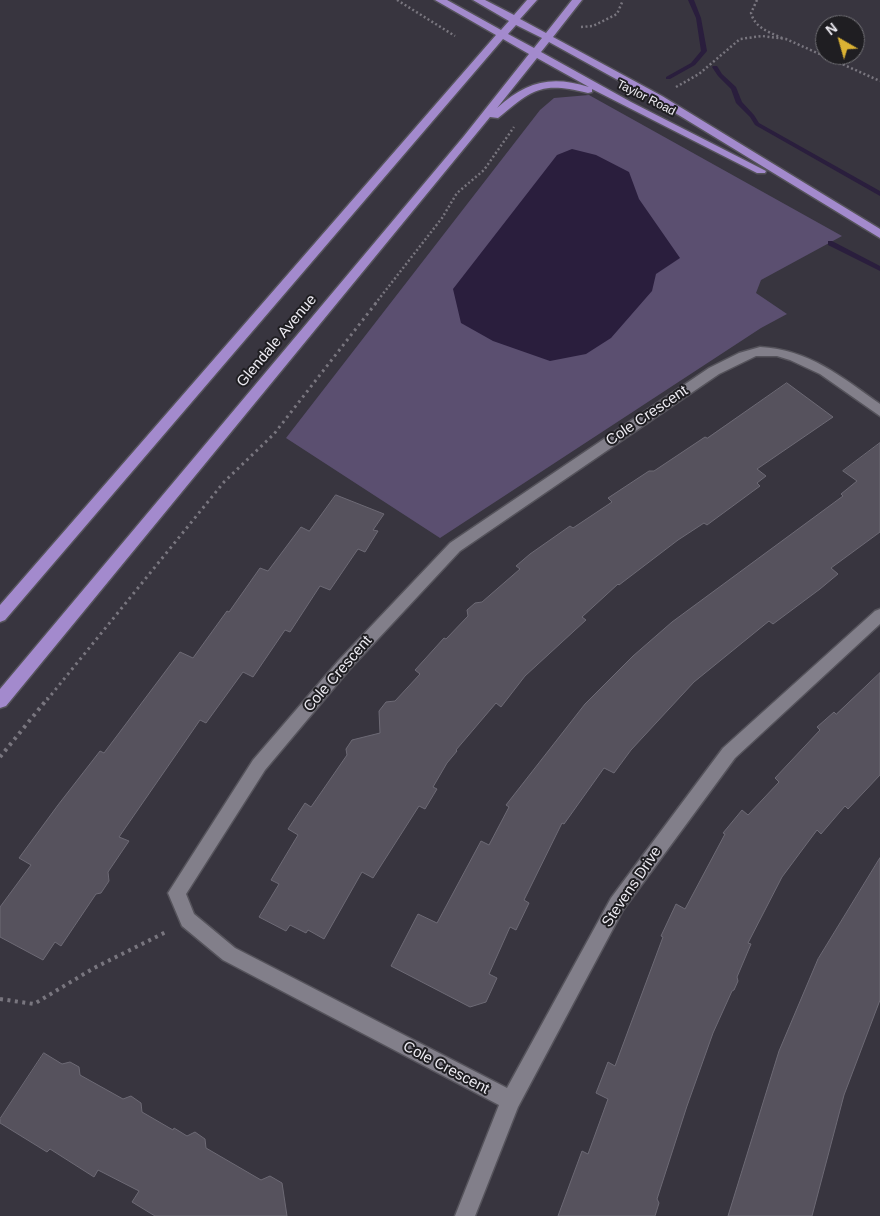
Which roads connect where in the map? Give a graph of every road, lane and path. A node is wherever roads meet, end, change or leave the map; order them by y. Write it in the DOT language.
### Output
graph roads {
  1 [pos="397,0"];
  2 [pos="440,0"];
  3 [pos="478,0"];
  4 [pos="532,0"];
  5 [pos="577,0"];
  6 [pos="623,0"];
  7 [pos="757,0"];
  8 [pos="515,19"];
  9 [pos="578,27"];
  10 [pos="502,34"];
  11 [pos="455,36"];
  12 [pos="548,37"];
  13 [pos="786,39"];
  14 [pos="538,51"];
  15 [pos="880,81"];
  16 [pos="670,91"];
  17 [pos="627,104"];
  18 [pos="514,126"];
  19 [pos="468,138"];
  20 [pos="749,154"];
  21 [pos="843,212"];
  22 [pos="880,234"];
  23 [pos="880,411"];
  24 [pos="880,615"];
  25 [pos="0,616"];
  26 [pos="0,701"];
  27 [pos="0,757"];
  28 [pos="188,920"];
  29 [pos="0,999"];
  30 [pos="511,1101"];
  31 [pos="465,1216"];
  1 -- 11 [label="path"];
  2 -- 10 [label="main road, Taylor Road"];
  3 -- 8 [label="main road, Taylor Road"];
  4 -- 8 [label="main road, Glendale Avenue"];
  5 -- 12 [label="main road, Glendale Avenue"];
  6 -- 9 [label="path"];
  7 -- 13 [label="path"];
  8 -- 10 [label="main road, Glendale Avenue"];
  8 -- 12 [label="main road, Taylor Road"];
  10 -- 14 [label="main road, Taylor Road"];
  10 -- 25 [label="main road, Glendale Avenue"];
  12 -- 14 [label="main road, Glendale Avenue"];
  12 -- 20 [label="main road, Taylor Road"];
  13 -- 15 [label="path"];
  13 -- 16 [label="path"];
  14 -- 17 [label="main road, Taylor Road"];
  14 -- 19 [label="main road, Glendale Avenue"];
  14 -- 20 [label="main road"];
  17 -- 19 [label="main road"];
  17 -- 21 [label="main road, Taylor Road"];
  18 -- 27 [label="path"];
  19 -- 26 [label="main road, Glendale Avenue"];
  20 -- 21 [label="main road, Taylor Road"];
  21 -- 22 [label="main road, Taylor Road"];
  23 -- 28 [label="street, Cole Crescent"];
  24 -- 30 [label="street, Stevens Drive"];
  28 -- 29 [label="path"];
  28 -- 30 [label="street, Cole Crescent"];
  30 -- 31 [label="street, Stevens Drive"];
}
